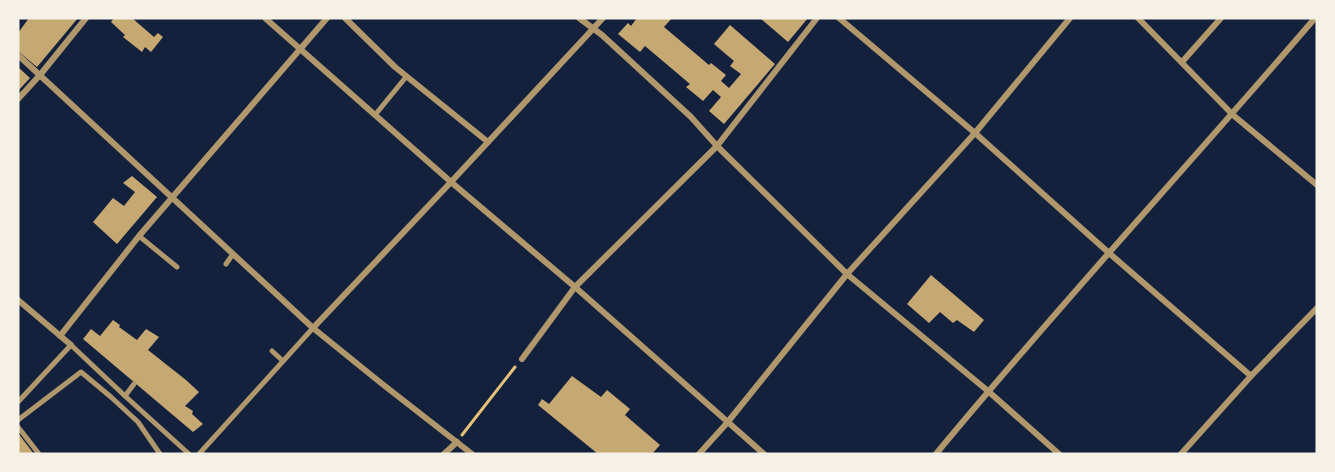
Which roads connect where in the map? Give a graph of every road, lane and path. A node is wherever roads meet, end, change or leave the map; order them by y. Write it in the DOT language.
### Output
graph roads {
  1 [pos="86,18"];
  2 [pos="265,18"];
  3 [pos="327,18"];
  4 [pos="345,18"];
  5 [pos="579,18"];
  6 [pos="603,18"];
  7 [pos="817,18"];
  8 [pos="839,18"];
  9 [pos="1070,18"];
  10 [pos="1138,18"];
  11 [pos="1221,18"];
  12 [pos="1315,18"];
  13 [pos="594,28"];
  14 [pos="300,49"];
  15 [pos="18,56"];
  16 [pos="1182,62"];
  17 [pos="40,75"];
  18 [pos="406,77"];
  19 [pos="18,99"];
  20 [pos="375,115"];
  21 [pos="1233,115"];
  22 [pos="975,134"];
  23 [pos="488,142"];
  24 [pos="717,146"];
  25 [pos="451,182"];
  26 [pos="1317,185"];
  27 [pos="172,198"];
  28 [pos="139,236"];
  29 [pos="1109,253"];
  30 [pos="233,254"];
  31 [pos="226,264"];
  32 [pos="177,267"];
  33 [pos="848,274"];
  34 [pos="575,287"];
  35 [pos="18,300"];
  36 [pos="1317,308"];
  37 [pos="314,327"];
  38 [pos="60,336"];
  39 [pos="71,345"];
  40 [pos="272,351"];
  41 [pos="522,358"];
  42 [pos="283,361"];
  43 [pos="1251,375"];
  44 [pos="134,384"];
  45 [pos="988,391"];
  46 [pos="125,396"];
  47 [pos="18,402"];
  48 [pos="18,420"];
  49 [pos="727,423"];
  50 [pos="18,427"];
  51 [pos="457,442"];
  52 [pos="39,454"];
  53 [pos="160,454"];
  54 [pos="189,454"];
  55 [pos="199,454"];
  56 [pos="444,454"];
  57 [pos="472,454"];
  58 [pos="699,454"];
  59 [pos="764,454"];
  60 [pos="936,454"];
  61 [pos="1059,454"];
  62 [pos="1181,454"];
  1 -- 17 [label="street"];
  2 -- 14 [label="street"];
  3 -- 14 [label="street"];
  4 -- 18 [label="street"];
  5 -- 13 [label="street"];
  6 -- 13 [label="street"];
  7 -- 24 [label="street"];
  8 -- 22 [label="street"];
  9 -- 22 [label="street"];
  10 -- 16 [label="street"];
  11 -- 16 [label="street"];
  12 -- 21 [label="street"];
  13 -- 23 [label="street"];
  13 -- 24 [label="street"];
  14 -- 20 [label="street"];
  14 -- 27 [label="street"];
  15 -- 17 [label="street"];
  16 -- 21 [label="street"];
  17 -- 19 [label="street"];
  17 -- 27 [label="street"];
  18 -- 20 [label="street"];
  18 -- 23 [label="street"];
  20 -- 25 [label="street"];
  21 -- 26 [label="street"];
  21 -- 29 [label="street"];
  22 -- 29 [label="street"];
  22 -- 33 [label="street"];
  23 -- 25 [label="street"];
  24 -- 33 [label="street"];
  24 -- 34 [label="street"];
  25 -- 34 [label="street"];
  25 -- 37 [label="street"];
  27 -- 28 [label="street"];
  27 -- 30 [label="street"];
  28 -- 32 [label="street"];
  28 -- 38 [label="street"];
  29 -- 43 [label="street"];
  29 -- 45 [label="street"];
  30 -- 31 [label="street"];
  30 -- 37 [label="street"];
  33 -- 45 [label="street"];
  33 -- 49 [label="street"];
  34 -- 41 [label="street"];
  34 -- 49 [label="street"];
  35 -- 38 [label="street"];
  36 -- 43 [label="street"];
  37 -- 42 [label="street"];
  37 -- 51 [label="street"];
  38 -- 39 [label="street"];
  39 -- 46 [label="street"];
  39 -- 47 [label="street"];
  40 -- 42 [label="street"];
  41 -- 51 [label="path"];
  42 -- 55 [label="street"];
  43 -- 62 [label="street"];
  44 -- 46 [label="street"];
  45 -- 60 [label="street"];
  45 -- 61 [label="street"];
  46 -- 54 [label="street"];
  48 -- 53 [label="street"];
  49 -- 58 [label="street"];
  49 -- 59 [label="street"];
  50 -- 52 [label="street"];
  51 -- 56 [label="street"];
  51 -- 57 [label="street"];
}
